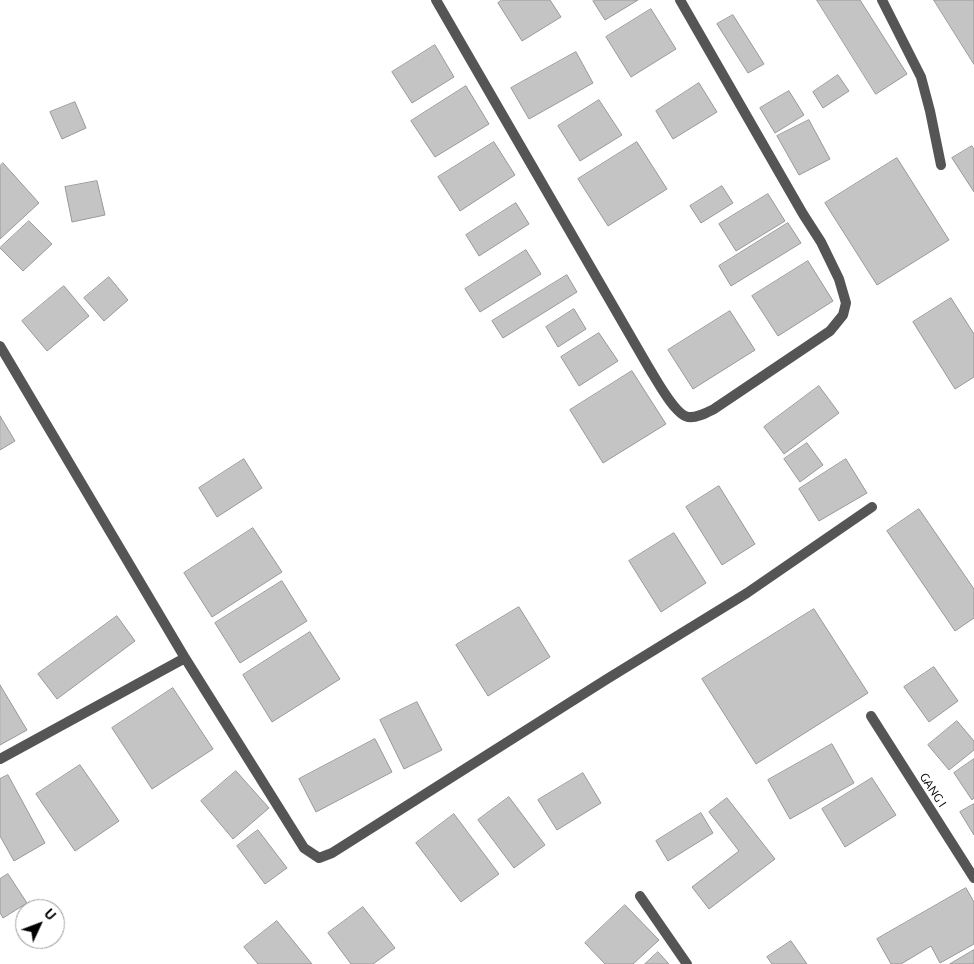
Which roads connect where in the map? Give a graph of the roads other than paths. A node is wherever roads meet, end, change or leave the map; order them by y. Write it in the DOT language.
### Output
graph roads {
  1 [pos="436,0"];
  2 [pos="680,0"];
  3 [pos="882,0"];
  4 [pos="941,165"];
  5 [pos="0,346"];
  6 [pos="872,508"];
  7 [pos="185,658"];
  8 [pos="871,716"];
  9 [pos="0,759"];
  10 [pos="974,878"];
  11 [pos="640,896"];
  12 [pos="688,964"];
  1 -- 2 [label="street"];
  3 -- 4 [label="street"];
  5 -- 7 [label="street"];
  6 -- 7 [label="street"];
  7 -- 9 [label="street"];
  8 -- 10 [label="street, GANG I"];
  11 -- 12 [label="street"];
}
